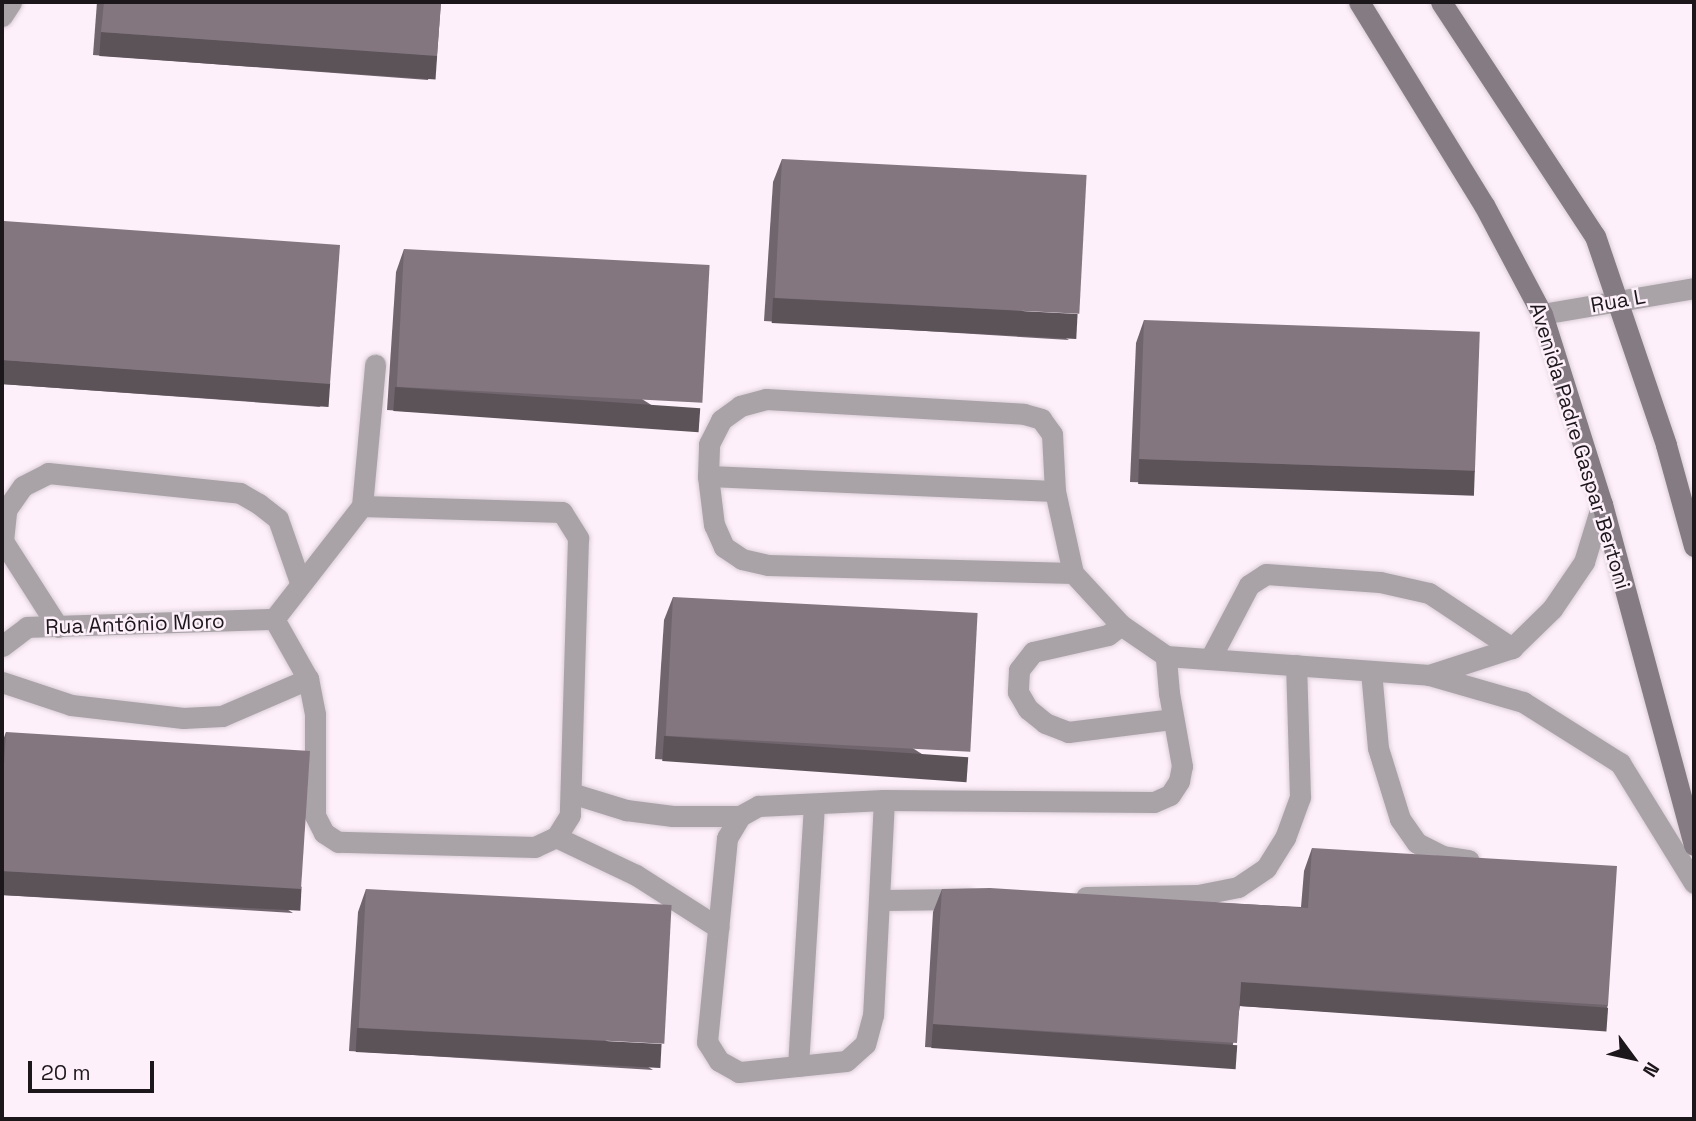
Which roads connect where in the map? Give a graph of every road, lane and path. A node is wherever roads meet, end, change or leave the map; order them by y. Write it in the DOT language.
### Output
graph roads {
  1 [pos="11,2"];
  2 [pos="1359,2"];
  3 [pos="1441,2"];
  4 [pos="2,16"];
  5 [pos="1694,288"];
  6 [pos="1620,302"];
  7 [pos="1542,314"];
  8 [pos="374,365"];
  9 [pos="708,476"];
  10 [pos="1055,491"];
  11 [pos="1602,504"];
  12 [pos="362,506"];
  13 [pos="1694,545"];
  14 [pos="1073,573"];
  15 [pos="300,582"];
  16 [pos="274,620"];
  17 [pos="1121,625"];
  18 [pos="58,627"];
  19 [pos="2,646"];
  20 [pos="1512,648"];
  21 [pos="1166,656"];
  22 [pos="1210,660"];
  23 [pos="1296,666"];
  24 [pos="1371,671"];
  25 [pos="1429,675"];
  26 [pos="307,678"];
  27 [pos="2,682"];
  28 [pos="1173,719"];
  29 [pos="571,793"];
  30 [pos="884,800"];
  31 [pos="814,803"];
  32 [pos="740,816"];
  33 [pos="556,836"];
  34 [pos="1694,845"];
  35 [pos="1469,860"];
  36 [pos="1694,883"];
  37 [pos="1059,897"];
  38 [pos="990,898"];
  39 [pos="878,900"];
  40 [pos="719,928"];
  41 [pos="798,1066"];
  1 -- 4 [label="street"];
  2 -- 7 [label="street, Avenida Padre Gaspar Bertoni"];
  3 -- 6 [label="street"];
  5 -- 6 [label="street, Rua L"];
  6 -- 7 [label="street, Rua L"];
  6 -- 13 [label="street"];
  7 -- 11 [label="street, Avenida Padre Gaspar Bertoni"];
  8 -- 12 [label="street"];
  9 -- 10 [label="street"];
  9 -- 10 [label="street"];
  9 -- 14 [label="street"];
  10 -- 14 [label="street"];
  11 -- 20 [label="street"];
  11 -- 34 [label="street, Avenida Padre Gaspar Bertoni"];
  12 -- 15 [label="street"];
  12 -- 29 [label="street"];
  14 -- 17 [label="street"];
  15 -- 16 [label="street"];
  15 -- 18 [label="street"];
  16 -- 18 [label="street, Rua Antônio Moro"];
  16 -- 26 [label="street"];
  17 -- 21 [label="street"];
  17 -- 28 [label="street"];
  18 -- 19 [label="street, Rua Antônio Moro"];
  20 -- 22 [label="street"];
  20 -- 25 [label="street"];
  21 -- 22 [label="street"];
  21 -- 28 [label="street"];
  22 -- 23 [label="street"];
  23 -- 24 [label="street"];
  23 -- 37 [label="street"];
  24 -- 25 [label="street"];
  24 -- 35 [label="street"];
  25 -- 36 [label="street"];
  26 -- 27 [label="street"];
  26 -- 33 [label="street"];
  28 -- 30 [label="street"];
  29 -- 32 [label="street"];
  29 -- 33 [label="street"];
  30 -- 31 [label="street"];
  30 -- 39 [label="street"];
  31 -- 32 [label="street"];
  31 -- 41 [label="street"];
  32 -- 40 [label="street"];
  33 -- 40 [label="street"];
  38 -- 39 [label="street"];
  39 -- 41 [label="street"];
  40 -- 41 [label="street"];
}
